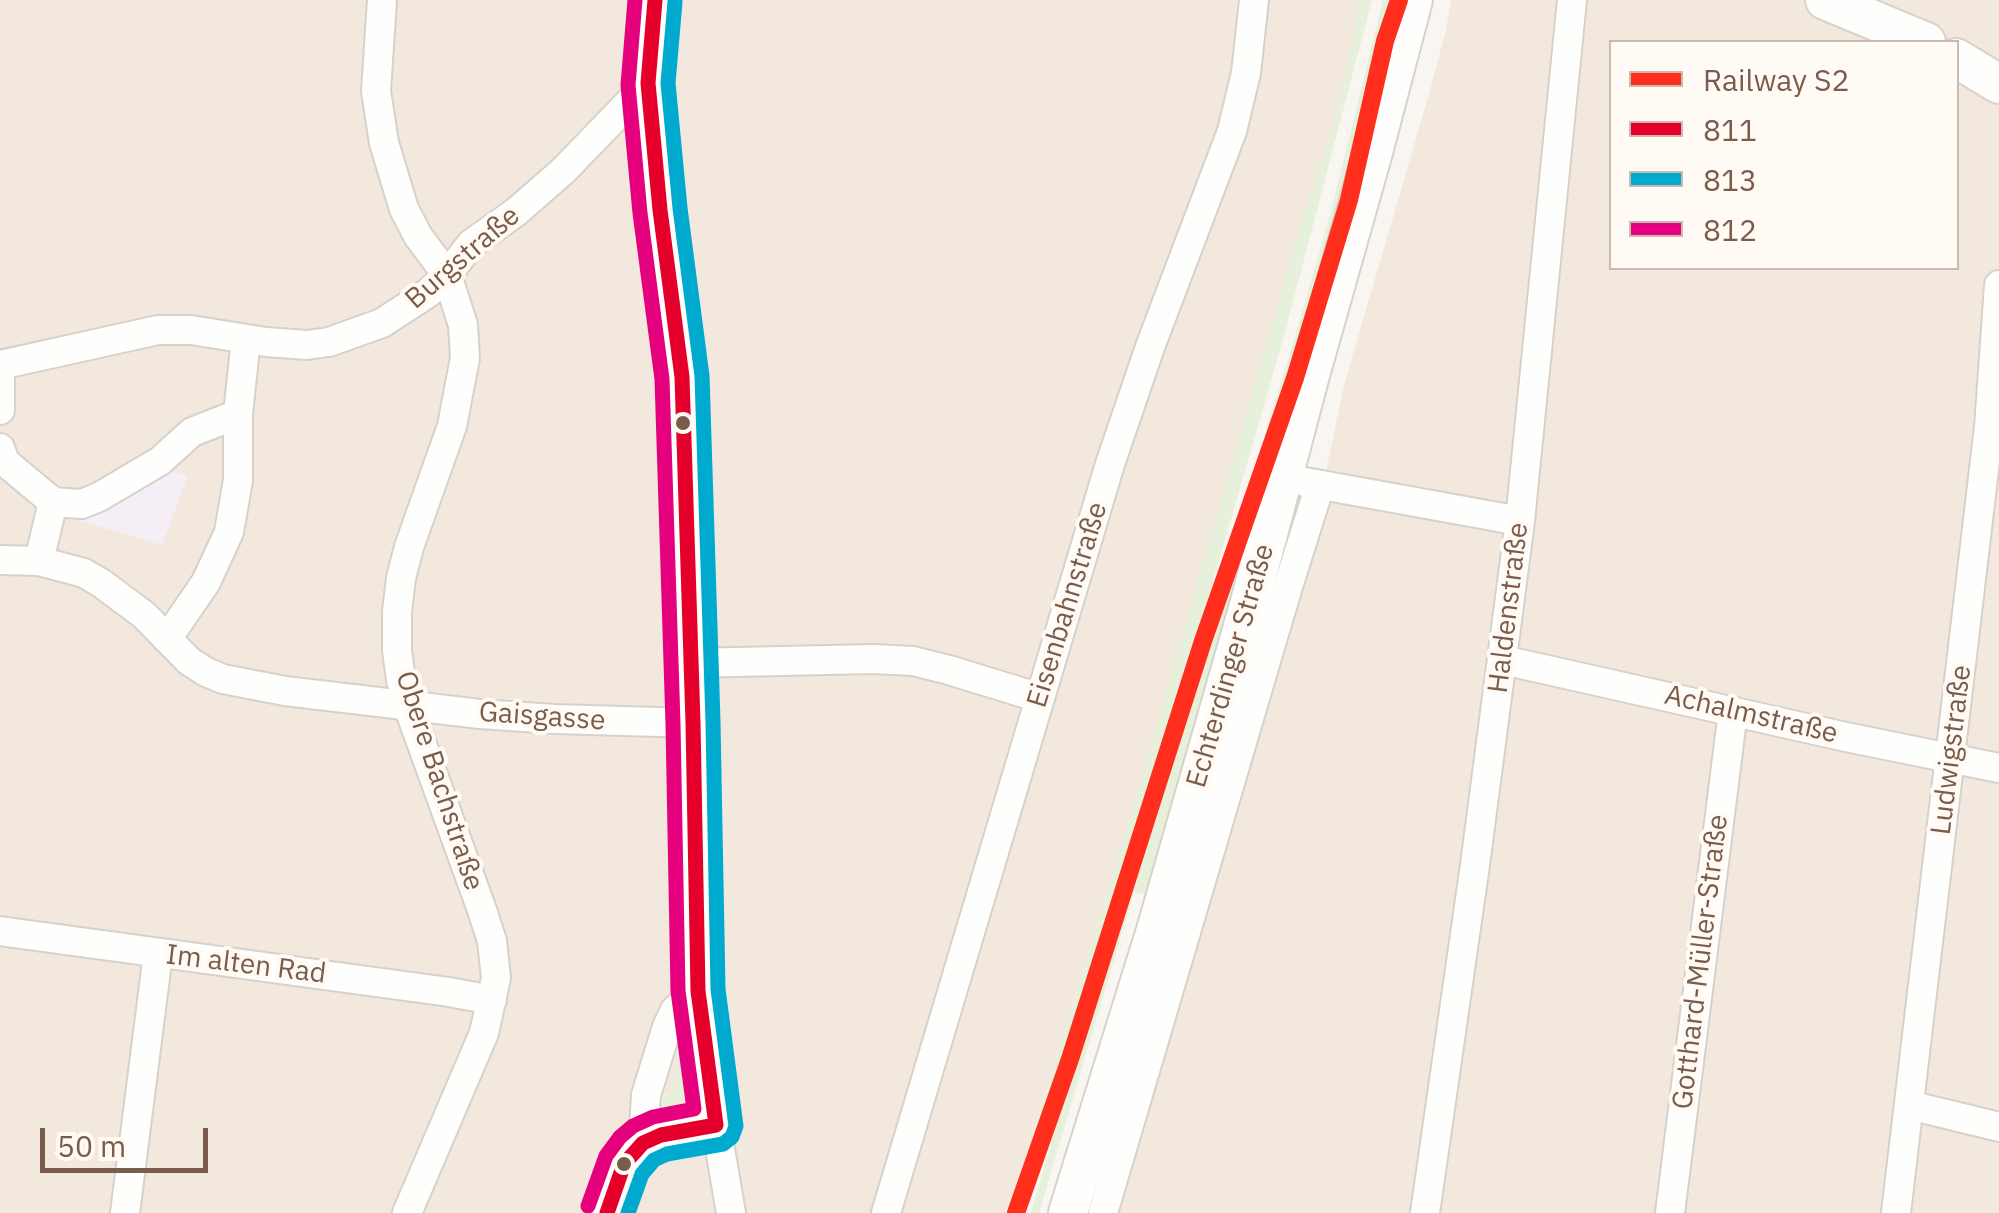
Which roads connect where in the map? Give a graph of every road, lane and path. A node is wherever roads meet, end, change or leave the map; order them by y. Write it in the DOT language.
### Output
graph roads {
  1 [pos="382,0"];
  2 [pos="656,0"];
  3 [pos="1254,0"];
  4 [pos="1413,0"];
  5 [pos="1572,0"];
  6 [pos="1825,0"];
  7 [pos="1921,40"];
  8 [pos="1959,60"];
  9 [pos="648,82"];
  10 [pos="1999,84"];
  11 [pos="447,275"];
  12 [pos="1999,286"];
  13 [pos="246,339"];
  14 [pos="0,368"];
  15 [pos="0,410"];
  16 [pos="238,414"];
  17 [pos="0,448"];
  18 [pos="1283,478"];
  19 [pos="1320,485"];
  20 [pos="53,502"];
  21 [pos="1520,521"];
  22 [pos="0,560"];
  23 [pos="39,561"];
  24 [pos="167,639"];
  25 [pos="1503,660"];
  26 [pos="691,662"];
  27 [pos="1040,698"];
  28 [pos="408,706"];
  29 [pos="1733,711"];
  30 [pos="693,723"];
  31 [pos="1951,758"];
  32 [pos="1999,768"];
  33 [pos="0,931"];
  34 [pos="158,954"];
  35 [pos="698,991"];
  36 [pos="492,1000"];
  37 [pos="1909,1105"];
  38 [pos="716,1125"];
  39 [pos="1999,1127"];
  40 [pos="643,1143"];
  41 [pos="125,1213"];
  42 [pos="407,1213"];
  43 [pos="607,1213"];
  44 [pos="731,1213"];
  45 [pos="886,1213"];
  46 [pos="1068,1213"];
  47 [pos="1103,1213"];
  48 [pos="1426,1213"];
  49 [pos="1670,1213"];
  50 [pos="1896,1213"];
  1 -- 11 [label="street, Obere Bachstraße"];
  2 -- 9 [label="street"];
  3 -- 27 [label="street, Eisenbahnstraße"];
  4 -- 18 [label="main road, Echterdinger Straße"];
  5 -- 21 [label="street, Haldenstraße"];
  6 -- 7 [label="main road"];
  8 -- 10 [label="main road"];
  9 -- 11 [label="street, Burgstraße"];
  9 -- 26 [label="street"];
  11 -- 13 [label="street, Burgstraße"];
  11 -- 28 [label="street, Obere Bachstraße"];
  12 -- 31 [label="street, Ludwigstraße"];
  13 -- 14 [label="street, Burgstraße"];
  13 -- 16 [label="street"];
  14 -- 15 [label="street"];
  16 -- 20 [label="street"];
  16 -- 24 [label="street"];
  17 -- 20 [label="street"];
  18 -- 19 [label="street"];
  18 -- 46 [label="main road, Echterdinger Straße"];
  19 -- 21 [label="street"];
  19 -- 47 [label="street, Echterdinger Straße"];
  20 -- 23 [label="street"];
  21 -- 25 [label="street, Haldenstraße"];
  22 -- 23 [label="street, Gaisgasse"];
  23 -- 24 [label="street, Gaisgasse"];
  24 -- 28 [label="street, Gaisgasse"];
  25 -- 29 [label="street, Achalmstraße"];
  25 -- 48 [label="street, Haldenstraße"];
  26 -- 27 [label="street"];
  26 -- 30 [label="street"];
  27 -- 45 [label="street, Eisenbahnstraße"];
  28 -- 30 [label="street, Gaisgasse"];
  28 -- 36 [label="street, Obere Bachstraße"];
  29 -- 31 [label="street, Achalmstraße"];
  29 -- 49 [label="street, Gotthard-Müller-Straße"];
  30 -- 35 [label="street"];
  31 -- 32 [label="street, Achalmstraße"];
  31 -- 37 [label="street, Ludwigstraße"];
  33 -- 34 [label="street, Im alten Rad"];
  34 -- 36 [label="street, Im alten Rad"];
  34 -- 41 [label="street"];
  35 -- 38 [label="street"];
  35 -- 40 [label="street"];
  36 -- 42 [label="street, Obere Bachstraße"];
  37 -- 39 [label="street"];
  37 -- 50 [label="street, Ludwigstraße"];
  38 -- 40 [label="street"];
  38 -- 44 [label="street"];
  40 -- 43 [label="street"];
}
